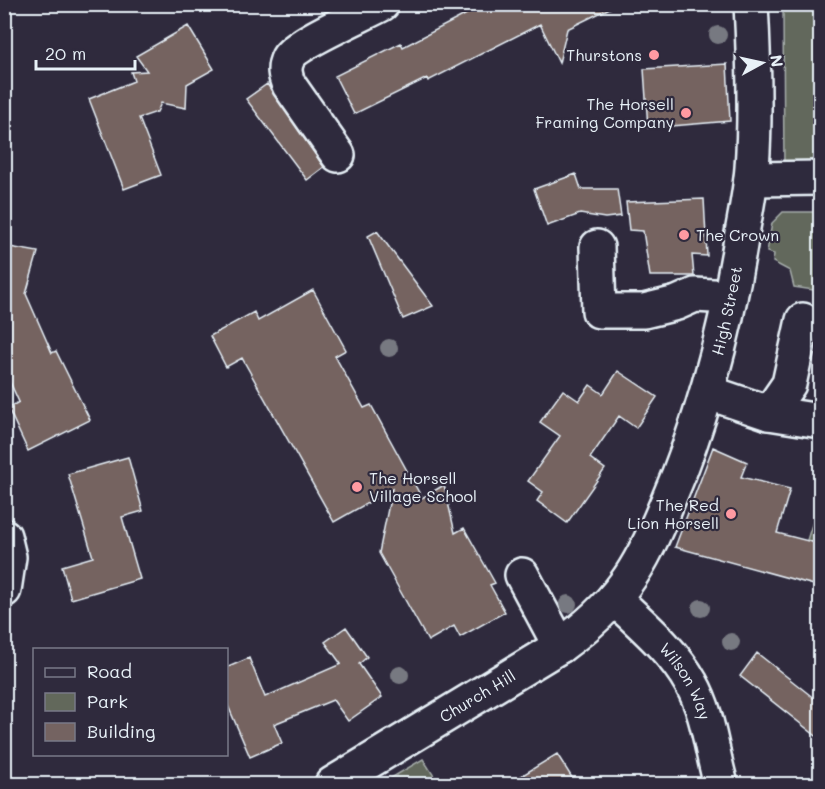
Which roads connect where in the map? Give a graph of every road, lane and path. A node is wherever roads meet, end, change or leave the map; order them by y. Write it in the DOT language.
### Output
graph roads {
  1 [pos="382,4"];
  2 [pos="751,4"];
  3 [pos="338,155"];
  4 [pos="820,178"];
  5 [pos="750,179"];
  6 [pos="597,247"];
  7 [pos="730,297"];
  8 [pos="803,320"];
  9 [pos="707,392"];
  10 [pos="770,412"];
  11 [pos="820,421"];
  12 [pos="4,536"];
  13 [pos="522,575"];
  14 [pos="4,590"];
  15 [pos="614,598"];
  16 [pos="560,646"];
  17 [pos="332,784"];
  18 [pos="720,784"];
  1 -- 3 [label="street"];
  2 -- 5 [label="street, High Street"];
  4 -- 5 [label="street"];
  5 -- 7 [label="street, High Street"];
  6 -- 7 [label="street"];
  7 -- 9 [label="street, High Street"];
  8 -- 10 [label="street"];
  9 -- 10 [label="street"];
  9 -- 15 [label="street, High Street"];
  10 -- 11 [label="street"];
  12 -- 14 [label="street"];
  13 -- 16 [label="street"];
  15 -- 16 [label="street, Church Hill"];
  15 -- 18 [label="street, Wilson Way"];
  16 -- 17 [label="street, Church Hill"];
}
